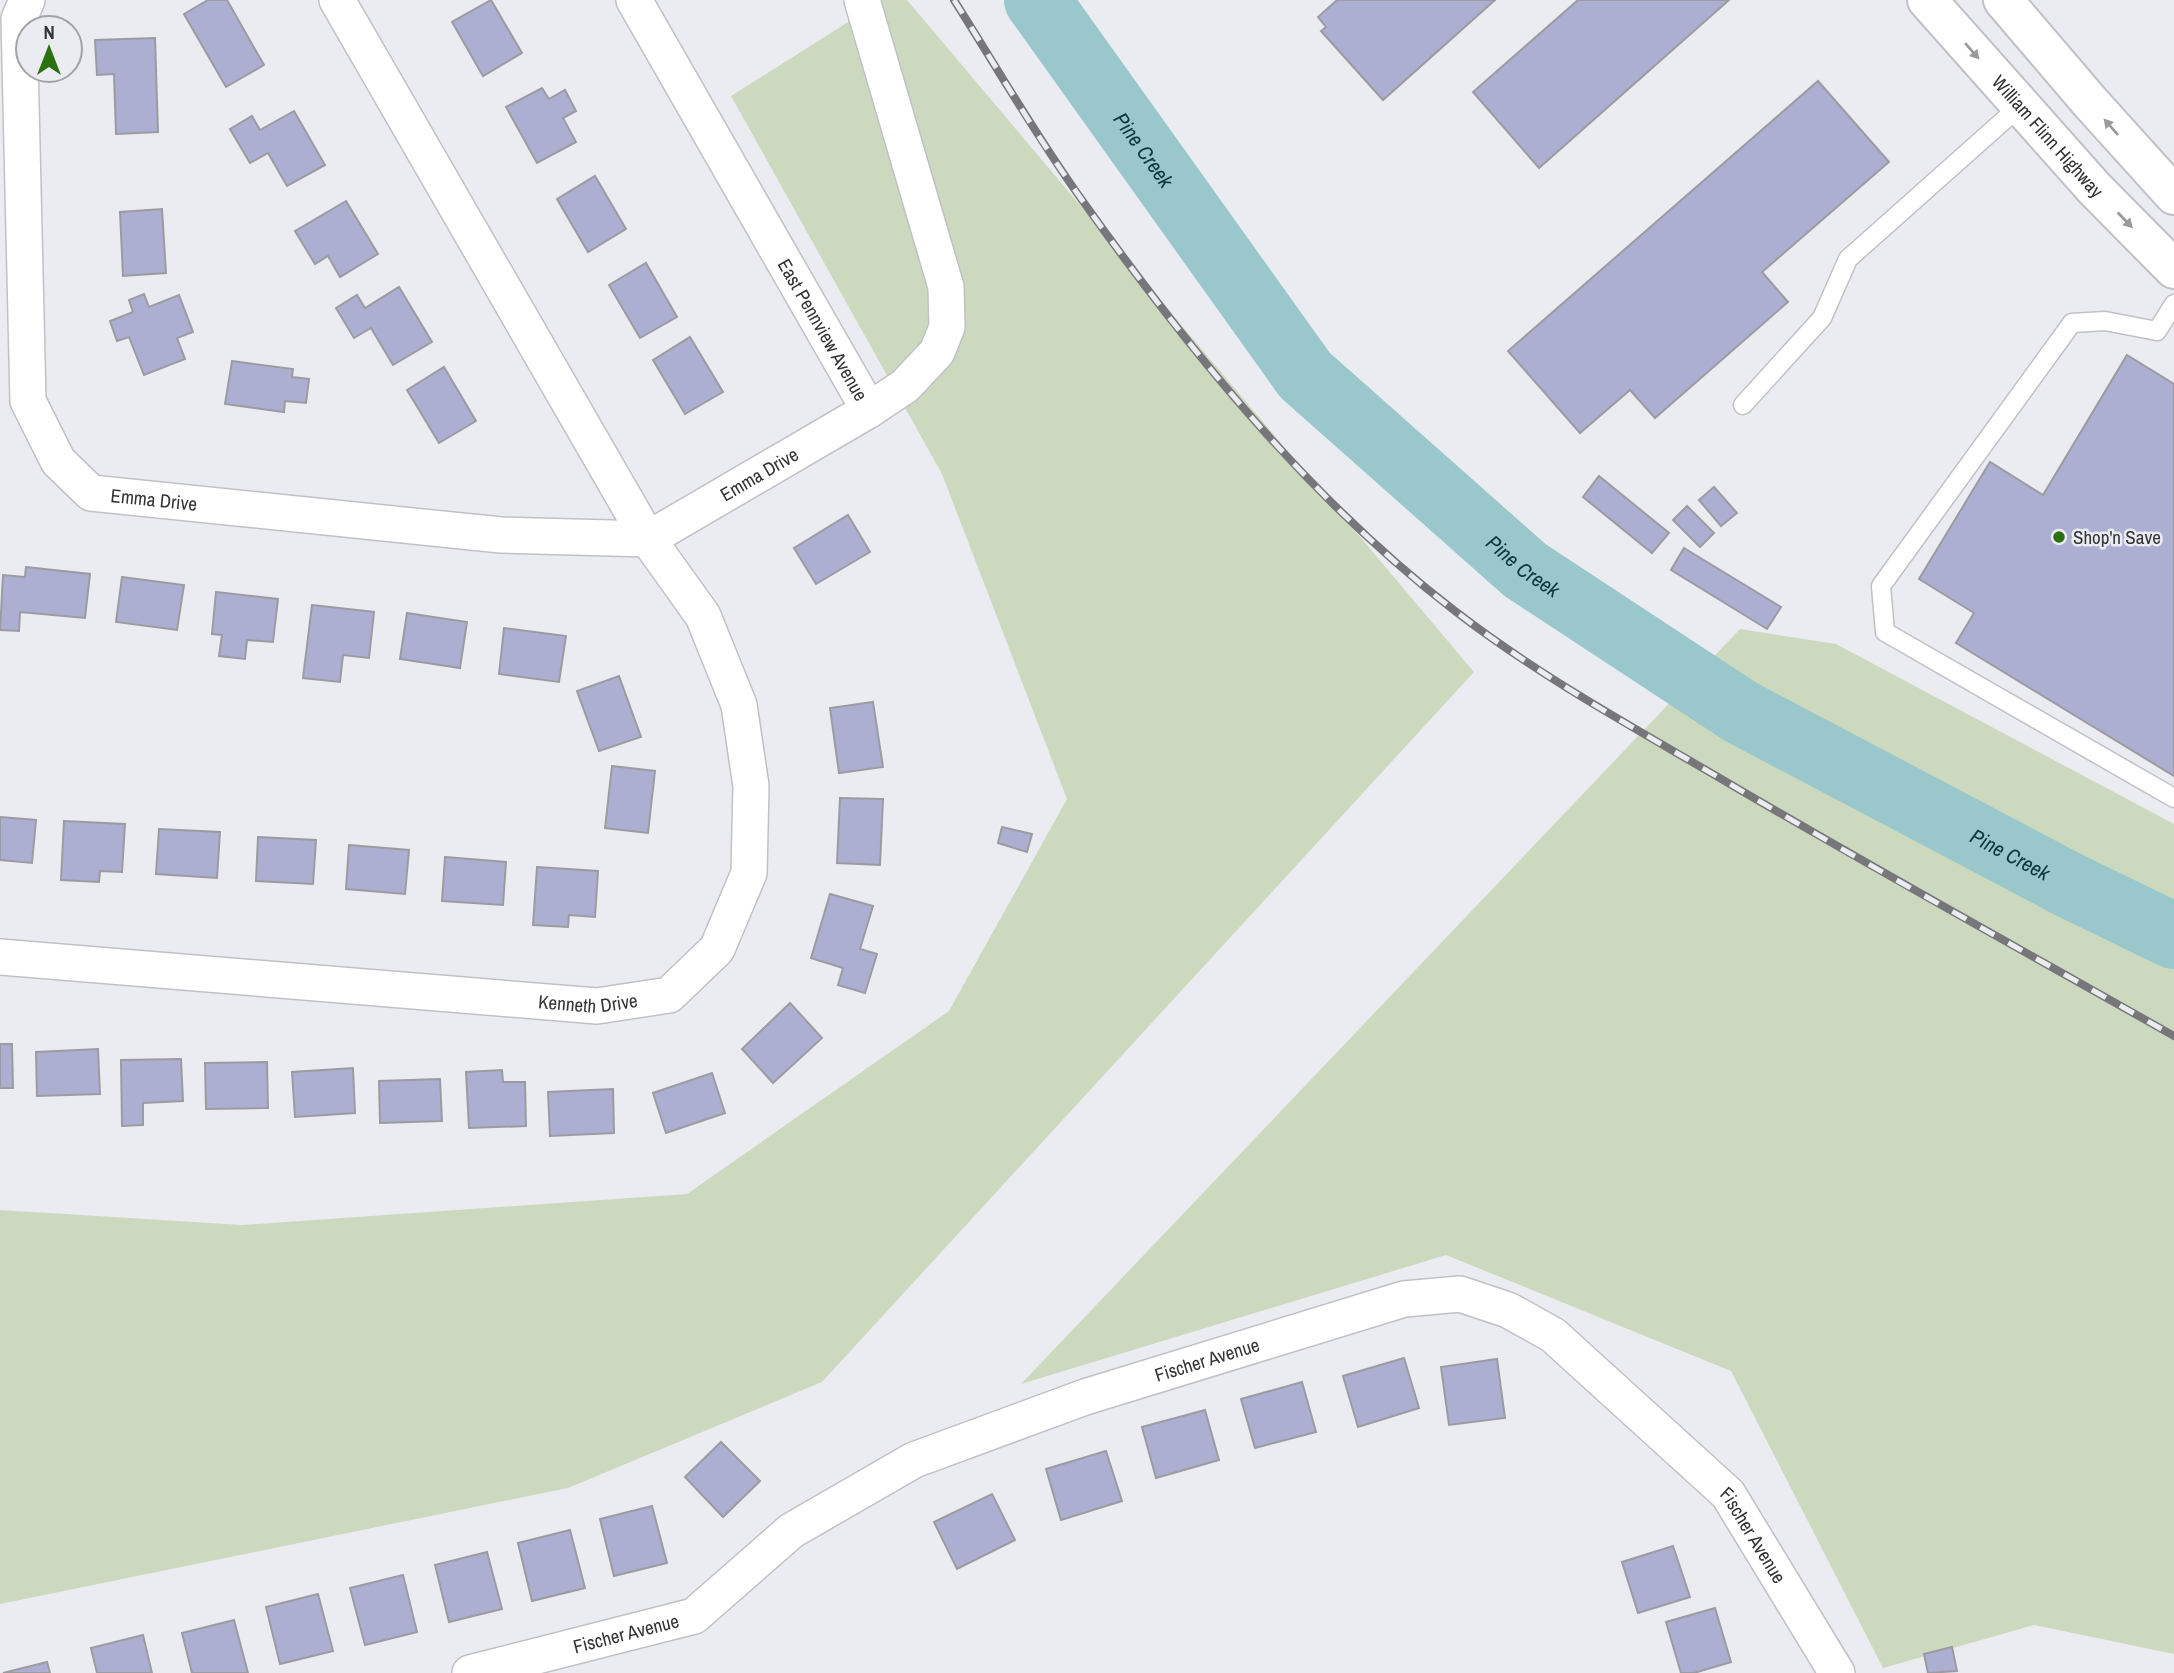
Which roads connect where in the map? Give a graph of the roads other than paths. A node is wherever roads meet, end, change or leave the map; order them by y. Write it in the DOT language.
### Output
graph roads {
  1 [pos="27,0"];
  2 [pos="337,0"];
  3 [pos="634,0"];
  4 [pos="862,0"];
  5 [pos="1927,0"];
  6 [pos="2003,0"];
  7 [pos="2020,106"];
  8 [pos="2174,195"];
  9 [pos="2174,270"];
  10 [pos="2174,304"];
  11 [pos="1743,405"];
  12 [pos="869,410"];
  13 [pos="648,540"];
  14 [pos="2174,798"];
  15 [pos="0,957"];
  16 [pos="470,1673"];
  17 [pos="1837,1673"];
  1 -- 13 [label="street, Emma Drive"];
  2 -- 13 [label="street"];
  3 -- 12 [label="street, East Pennview Avenue"];
  4 -- 12 [label="street, East Pennview Avenue"];
  5 -- 7 [label="highway, William Flinn Highway, one-way"];
  8 -- 6 [label="highway, one-way"];
  7 -- 9 [label="highway, William Flinn Highway, one-way"];
  7 -- 11 [label="lane"];
  10 -- 14 [label="lane"];
  12 -- 13 [label="street, Emma Drive"];
  13 -- 15 [label="street, Kenneth Drive"];
  16 -- 17 [label="street, Fischer Avenue"];
}
